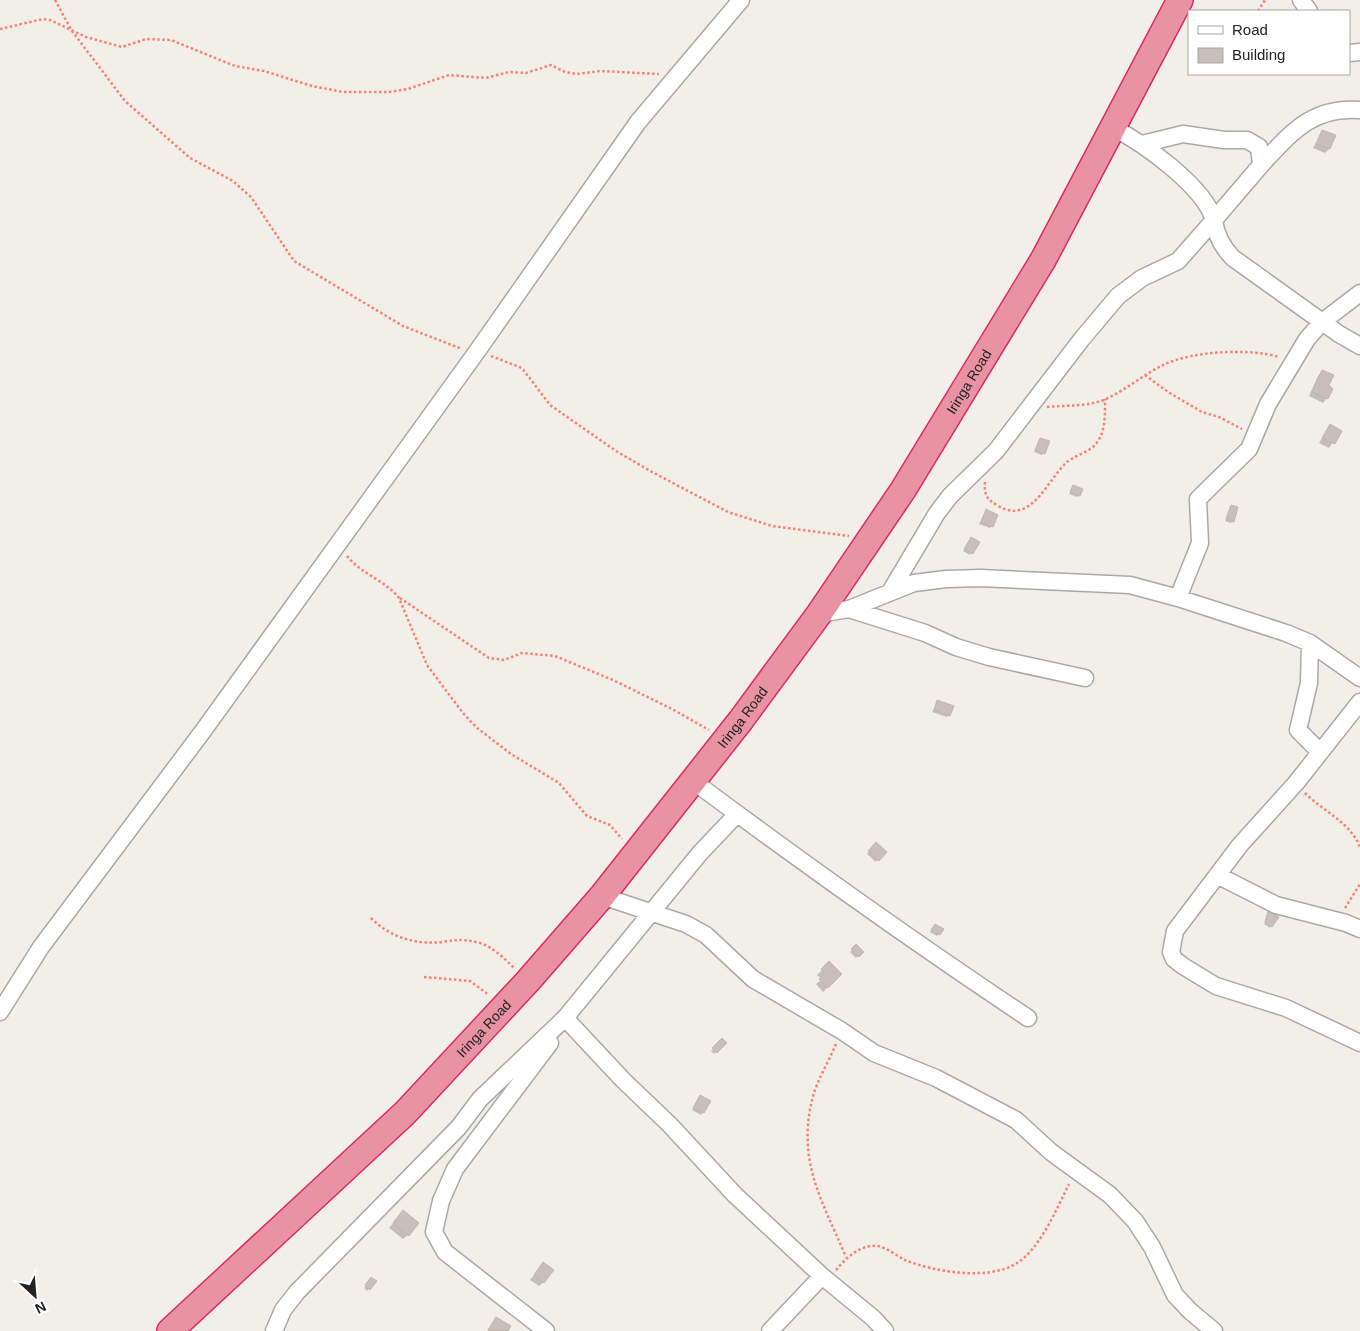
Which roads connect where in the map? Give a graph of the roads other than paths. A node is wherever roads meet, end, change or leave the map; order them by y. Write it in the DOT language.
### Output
graph roads {
  1 [pos="741,0"];
  2 [pos="1180,0"];
  3 [pos="1360,110"];
  4 [pos="1112,128"];
  5 [pos="1142,144"];
  6 [pos="1261,165"];
  7 [pos="1214,220"];
  8 [pos="1360,293"];
  9 [pos="1322,322"];
  10 [pos="1360,346"];
  11 [pos="890,592"];
  12 [pos="1178,598"];
  13 [pos="849,609"];
  14 [pos="819,614"];
  15 [pos="1310,643"];
  16 [pos="1085,678"];
  17 [pos="1360,678"];
  18 [pos="1360,702"];
  19 [pos="1320,752"];
  20 [pos="693,781"];
  21 [pos="737,814"];
  22 [pos="1217,875"];
  23 [pos="602,896"];
  24 [pos="651,914"];
  25 [pos="1360,929"];
  26 [pos="0,1012"];
  27 [pos="1028,1018"];
  28 [pos="559,1023"];
  29 [pos="1360,1043"];
  30 [pos="825,1278"];
  31 [pos="170,1331"];
  32 [pos="274,1331"];
  33 [pos="546,1331"];
  34 [pos="770,1331"];
  35 [pos="885,1331"];
  36 [pos="1214,1331"];
  1 -- 26 [label="street"];
  2 -- 4 [label="highway, Iringa Road"];
  3 -- 6 [label="street"];
  4 -- 5 [label="street"];
  4 -- 14 [label="highway, Iringa Road"];
  5 -- 6 [label="street"];
  5 -- 7 [label="street"];
  6 -- 7 [label="street"];
  7 -- 9 [label="street"];
  7 -- 11 [label="street"];
  8 -- 9 [label="street"];
  9 -- 10 [label="street"];
  9 -- 12 [label="street"];
  11 -- 12 [label="street"];
  11 -- 13 [label="street"];
  12 -- 15 [label="street"];
  13 -- 14 [label="street"];
  13 -- 16 [label="street"];
  14 -- 20 [label="highway, Iringa Road"];
  15 -- 17 [label="street"];
  15 -- 19 [label="street"];
  18 -- 19 [label="street"];
  19 -- 22 [label="street"];
  20 -- 21 [label="street"];
  20 -- 23 [label="highway, Iringa Road"];
  21 -- 24 [label="street"];
  21 -- 27 [label="street"];
  22 -- 25 [label="street"];
  22 -- 29 [label="street"];
  23 -- 24 [label="street"];
  23 -- 31 [label="highway, Iringa Road"];
  24 -- 28 [label="street"];
  24 -- 36 [label="street"];
  28 -- 30 [label="street"];
  28 -- 32 [label="street"];
  28 -- 33 [label="street"];
  30 -- 34 [label="street"];
  30 -- 35 [label="street"];
}
